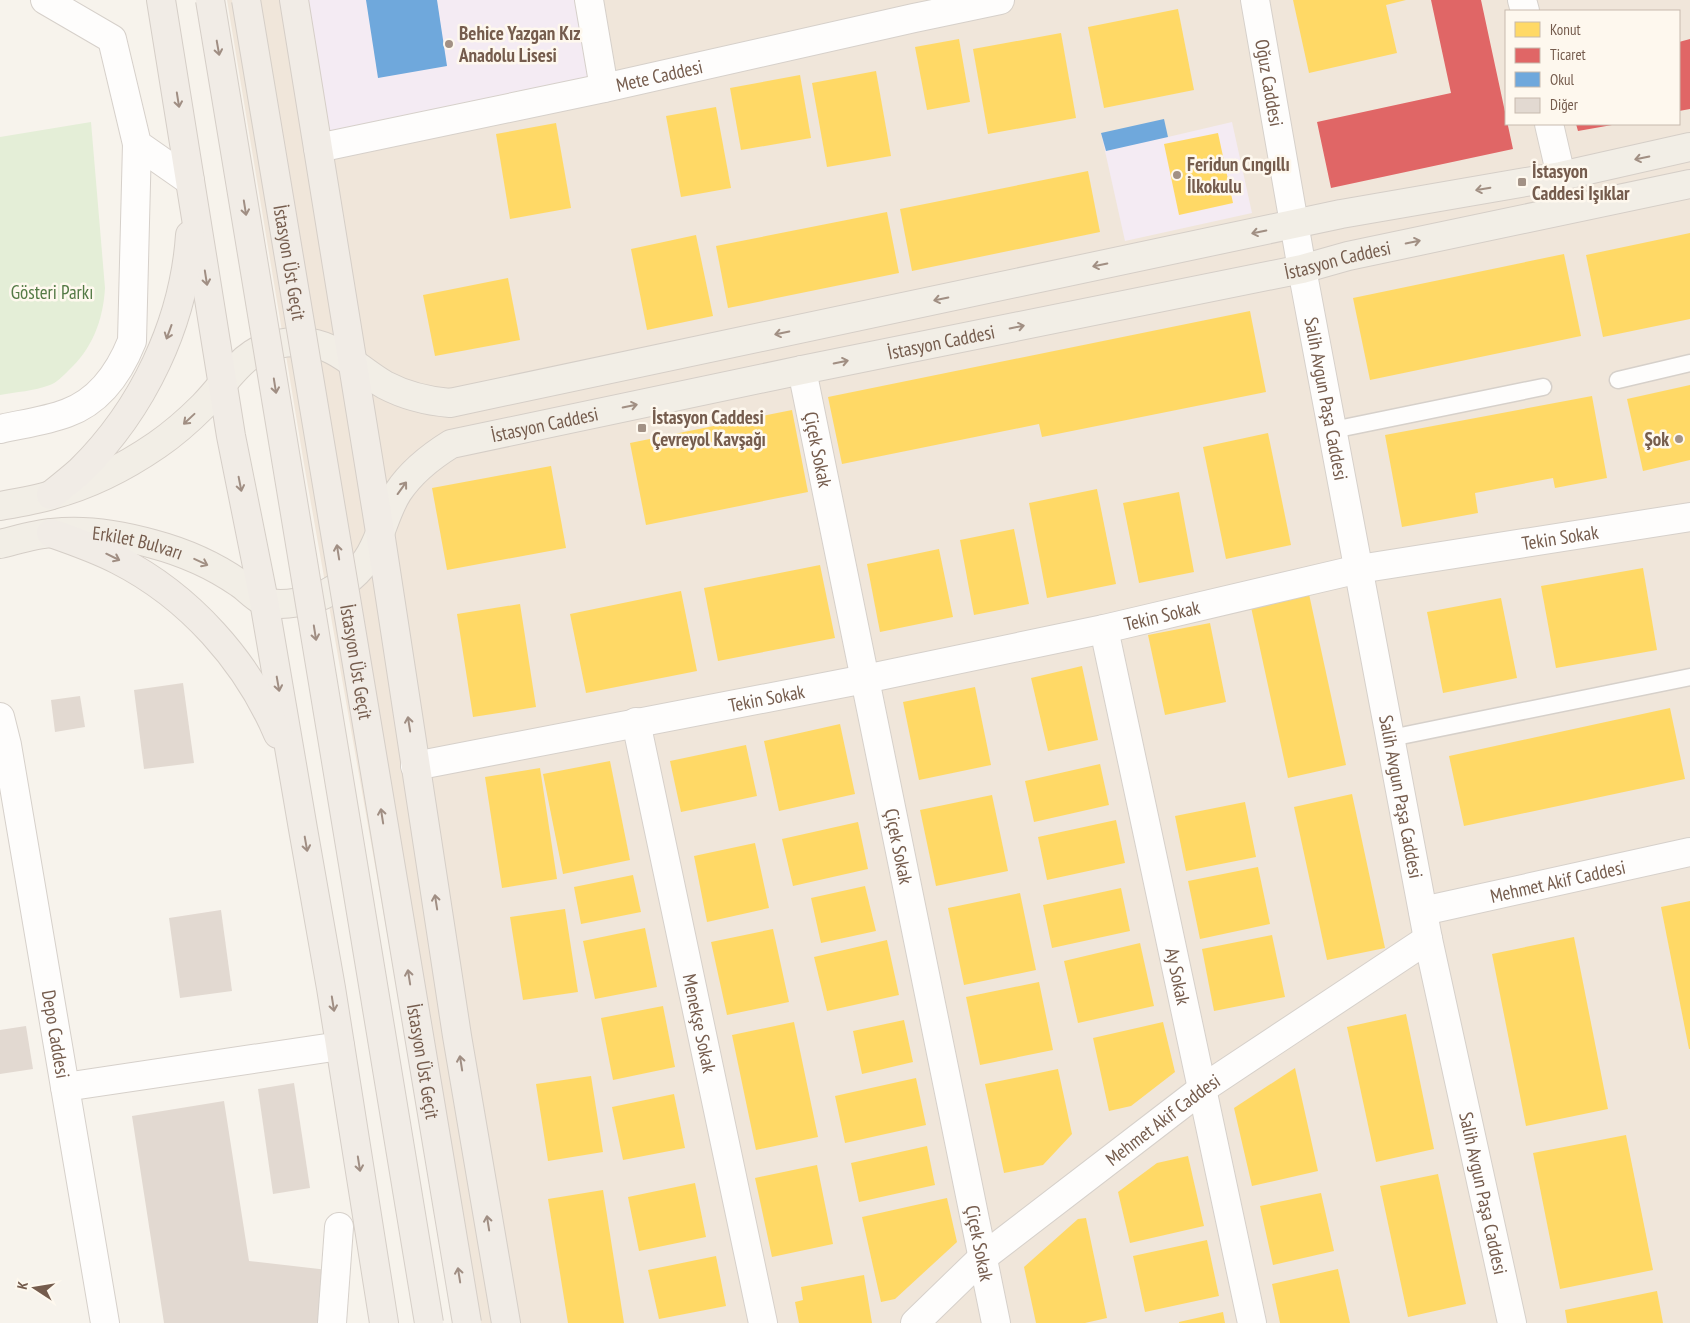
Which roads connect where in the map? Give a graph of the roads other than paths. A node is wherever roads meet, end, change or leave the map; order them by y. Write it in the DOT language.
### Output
graph roads {
  1 [pos="45,0"];
  2 [pos="161,0"];
  3 [pos="210,0"];
  4 [pos="246,0"];
  5 [pos="294,0"];
  6 [pos="589,0"];
  7 [pos="1000,0"];
  8 [pos="1255,0"];
  9 [pos="912,9"];
  10 [pos="604,88"];
  11 [pos="1549,125"];
  12 [pos="137,144"];
  13 [pos="1690,147"];
  14 [pos="318,148"];
  15 [pos="1561,176"];
  16 [pos="190,181"];
  17 [pos="1690,184"];
  18 [pos="1294,224"];
  19 [pos="1302,268"];
  20 [pos="353,363"];
  21 [pos="1690,363"];
  22 [pos="802,370"];
  23 [pos="1618,380"];
  24 [pos="222,384"];
  25 [pos="1543,388"];
  26 [pos="0,430"];
  27 [pos="1333,430"];
  28 [pos="51,496"];
  29 [pos="0,506"];
  30 [pos="1690,517"];
  31 [pos="51,532"];
  32 [pos="380,532"];
  33 [pos="0,544"];
  34 [pos="1359,569"];
  35 [pos="264,601"];
  36 [pos="1104,629"];
  37 [pos="1690,677"];
  38 [pos="865,679"];
  39 [pos="0,716"];
  40 [pos="636,722"];
  41 [pos="1391,738"];
  42 [pos="415,766"];
  43 [pos="296,789"];
  44 [pos="1690,852"];
  45 [pos="1424,911"];
  46 [pos="1428,939"];
  47 [pos="340,1046"];
  48 [pos="65,1087"];
  49 [pos="1202,1089"];
  50 [pos="339,1227"];
  51 [pos="982,1258"];
  52 [pos="105,1323"];
  53 [pos="332,1323"];
  54 [pos="384,1323"];
  55 [pos="429,1323"];
  56 [pos="467,1323"];
  57 [pos="506,1323"];
  58 [pos="763,1323"];
  59 [pos="915,1323"];
  60 [pos="996,1323"];
  61 [pos="1252,1323"];
  62 [pos="1512,1323"];
  1 -- 12 [label="street"];
  2 -- 16 [label="highway, one-way"];
  3 -- 55 [label="highway, İstasyon Üst Geçit, one-way, bridge"];
  56 -- 4 [label="highway, İstasyon Üst Geçit, one-way, bridge"];
  5 -- 14 [label="highway"];
  6 -- 10 [label="street"];
  7 -- 9 [label="street, Mete Caddesi"];
  8 -- 18 [label="street, Oğuz Caddesi"];
  9 -- 10 [label="street, Mete Caddesi"];
  10 -- 14 [label="street, Mete Caddesi"];
  11 -- 15 [label="street"];
  12 -- 16 [label="street"];
  12 -- 26 [label="street"];
  13 -- 15 [label="main road, one-way"];
  14 -- 20 [label="highway"];
  15 -- 18 [label="main road, one-way"];
  16 -- 24 [label="highway, one-way"];
  16 -- 28 [label="highway, one-way"];
  19 -- 17 [label="main road, İstasyon Caddesi, one-way"];
  18 -- 19 [label="street, Oğuz Caddesi"];
  18 -- 20 [label="main road, one-way"];
  22 -- 19 [label="main road, İstasyon Caddesi, one-way"];
  19 -- 27 [label="street, Salih Avgun Paşa Caddesi"];
  20 -- 24 [label="main road"];
  20 -- 32 [label="highway"];
  21 -- 23 [label="lane"];
  32 -- 22 [label="main road, İstasyon Caddesi, one-way"];
  22 -- 38 [label="street, Çiçek Sokak"];
  24 -- 28 [label="main road, one-way"];
  24 -- 35 [label="highway, one-way"];
  25 -- 27 [label="lane"];
  27 -- 34 [label="street, Salih Avgun Paşa Caddesi"];
  28 -- 29 [label="main road"];
  30 -- 34 [label="street, Tekin Sokak"];
  31 -- 33 [label="main road, Erkilet Bulvarı"];
  31 -- 35 [label="main road, Erkilet Bulvarı, one-way"];
  31 -- 43 [label="highway, one-way"];
  32 -- 35 [label="main road, İstasyon Caddesi"];
  42 -- 32 [label="highway, one-way"];
  34 -- 36 [label="street, Tekin Sokak"];
  34 -- 41 [label="street, Salih Avgun Paşa Caddesi"];
  35 -- 43 [label="highway, one-way"];
  36 -- 38 [label="street, Tekin Sokak"];
  36 -- 49 [label="street, Ay Sokak"];
  37 -- 41 [label="lane"];
  38 -- 40 [label="street, Tekin Sokak"];
  38 -- 51 [label="street, Çiçek Sokak"];
  39 -- 48 [label="street, Depo Caddesi"];
  40 -- 42 [label="street, Tekin Sokak"];
  40 -- 58 [label="street, Menekşe Sokak"];
  41 -- 45 [label="street, Salih Avgun Paşa Caddesi"];
  57 -- 42 [label="highway, one-way"];
  43 -- 47 [label="highway, one-way"];
  44 -- 45 [label="street, Mehmet Akif Caddesi"];
  45 -- 46 [label="street, Salih Avgun Paşa Caddesi"];
  46 -- 49 [label="street, Mehmet Akif Caddesi"];
  46 -- 62 [label="street, Salih Avgun Paşa Caddesi"];
  47 -- 48 [label="street"];
  47 -- 54 [label="highway, one-way"];
  48 -- 52 [label="street, Depo Caddesi"];
  49 -- 51 [label="street, Mehmet Akif Caddesi"];
  49 -- 61 [label="street, Ay Sokak"];
  50 -- 53 [label="street"];
  51 -- 59 [label="street, Mehmet Akif Caddesi"];
  51 -- 60 [label="street, Çiçek Sokak"];
}
